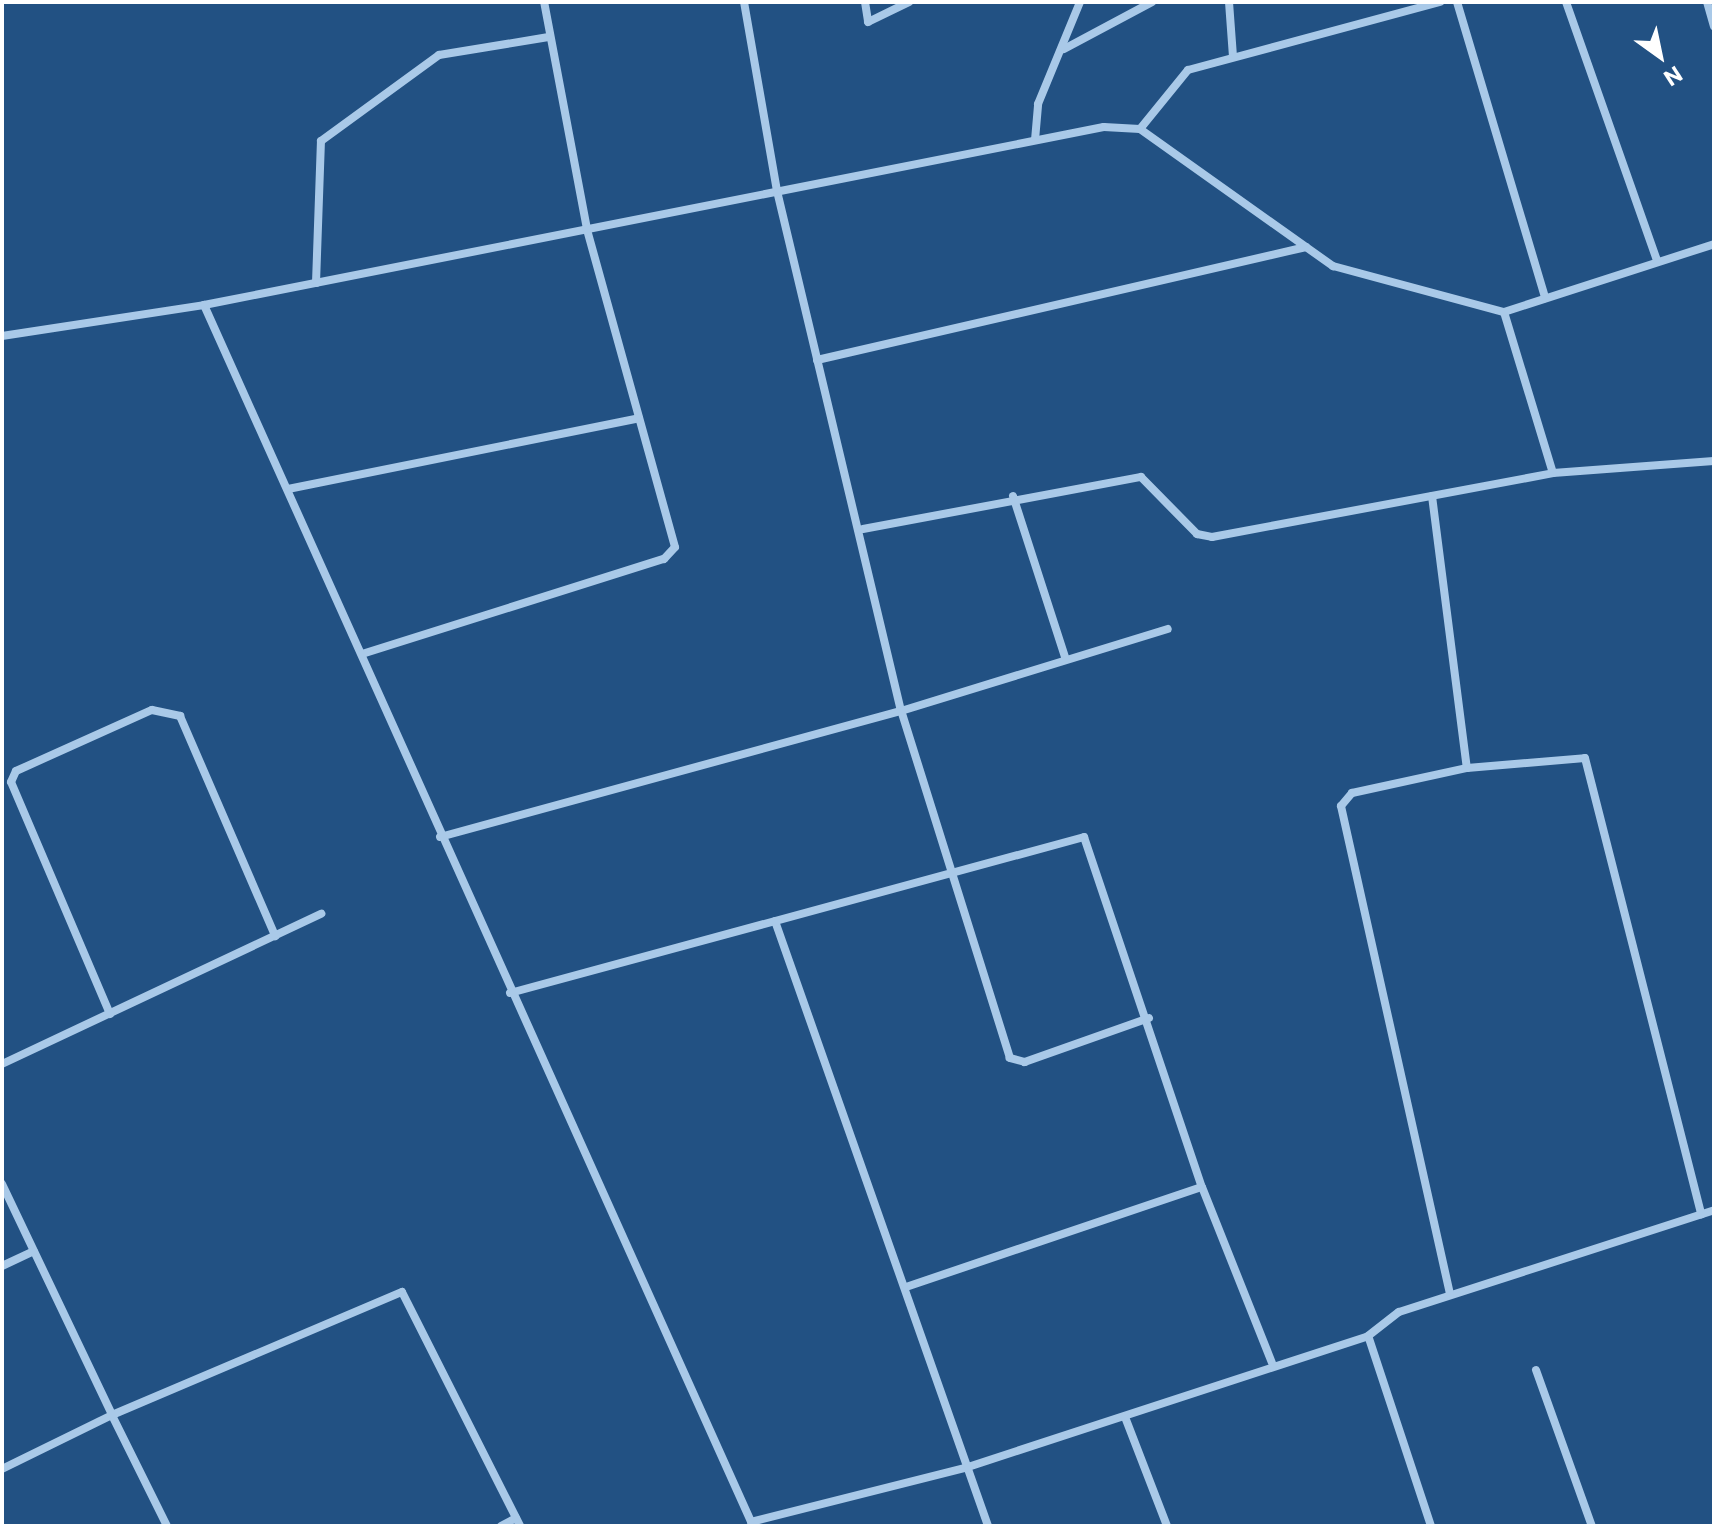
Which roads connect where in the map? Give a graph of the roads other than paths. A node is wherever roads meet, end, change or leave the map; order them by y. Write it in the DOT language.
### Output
graph roads {
  1 [pos="544,2"];
  2 [pos="744,2"];
  3 [pos="865,2"];
  4 [pos="909,2"];
  5 [pos="1080,2"];
  6 [pos="1152,2"];
  7 [pos="1229,2"];
  8 [pos="1440,2"];
  9 [pos="1457,2"];
  10 [pos="1566,2"];
  11 [pos="1707,2"];
  12 [pos="1714,26"];
  13 [pos="549,37"];
  14 [pos="1064,49"];
  15 [pos="1233,57"];
  16 [pos="1140,129"];
  17 [pos="1035,140"];
  18 [pos="777,191"];
  19 [pos="587,229"];
  20 [pos="1714,244"];
  21 [pos="1306,247"];
  22 [pos="1657,261"];
  23 [pos="316,283"];
  24 [pos="1545,298"];
  25 [pos="204,305"];
  26 [pos="1504,312"];
  27 [pos="2,336"];
  28 [pos="817,360"];
  29 [pos="639,418"];
  30 [pos="1714,461"];
  31 [pos="1553,473"];
  32 [pos="288,489"];
  33 [pos="1013,496"];
  34 [pos="1432,496"];
  35 [pos="863,529"];
  36 [pos="1168,629"];
  37 [pos="362,654"];
  38 [pos="1065,657"];
  39 [pos="901,711"];
  40 [pos="1467,768"];
  41 [pos="440,837"];
  42 [pos="948,875"];
  43 [pos="321,914"];
  44 [pos="775,921"];
  45 [pos="275,936"];
  46 [pos="510,993"];
  47 [pos="110,1014"];
  48 [pos="1149,1018"];
  49 [pos="2,1064"];
  50 [pos="2,1184"];
  51 [pos="1202,1187"];
  52 [pos="1714,1210"];
  53 [pos="1701,1214"];
  54 [pos="34,1251"];
  55 [pos="2,1266"];
  56 [pos="906,1287"];
  57 [pos="1450,1294"];
  58 [pos="1368,1336"];
  59 [pos="1272,1363"];
  60 [pos="1536,1370"];
  61 [pos="112,1415"];
  62 [pos="1125,1417"];
  63 [pos="968,1467"];
  64 [pos="2,1469"];
  65 [pos="518,1522"];
  66 [pos="752,1524"];
  67 [pos="167,1526"];
  68 [pos="501,1526"];
  69 [pos="988,1526"];
  70 [pos="1167,1526"];
  71 [pos="1431,1526"];
  72 [pos="1592,1526"];
  1 -- 13 [label="street"];
  2 -- 18 [label="street"];
  3 -- 4 [label="street"];
  5 -- 14 [label="street"];
  6 -- 14 [label="street"];
  7 -- 15 [label="street"];
  8 -- 15 [label="street"];
  9 -- 24 [label="street"];
  10 -- 22 [label="street"];
  11 -- 12 [label="street"];
  13 -- 19 [label="street"];
  13 -- 23 [label="street"];
  14 -- 17 [label="street"];
  15 -- 16 [label="street"];
  16 -- 17 [label="street"];
  16 -- 21 [label="street"];
  17 -- 18 [label="street"];
  18 -- 19 [label="street"];
  18 -- 28 [label="street"];
  19 -- 23 [label="street"];
  19 -- 29 [label="street"];
  20 -- 22 [label="street"];
  21 -- 26 [label="street"];
  21 -- 28 [label="street"];
  22 -- 24 [label="street"];
  23 -- 25 [label="street"];
  24 -- 26 [label="street"];
  25 -- 27 [label="street"];
  25 -- 32 [label="street"];
  26 -- 31 [label="street"];
  28 -- 35 [label="street"];
  29 -- 32 [label="street"];
  29 -- 37 [label="street"];
  30 -- 31 [label="street"];
  31 -- 34 [label="street"];
  32 -- 37 [label="street"];
  33 -- 34 [label="street"];
  33 -- 35 [label="street"];
  33 -- 38 [label="street"];
  34 -- 40 [label="street"];
  35 -- 39 [label="street"];
  36 -- 38 [label="street"];
  37 -- 41 [label="street"];
  38 -- 39 [label="street"];
  39 -- 41 [label="street"];
  39 -- 42 [label="street"];
  40 -- 53 [label="street"];
  40 -- 57 [label="street"];
  41 -- 46 [label="street"];
  42 -- 44 [label="street"];
  42 -- 48 [label="street"];
  42 -- 48 [label="street"];
  43 -- 45 [label="street"];
  44 -- 46 [label="street"];
  44 -- 56 [label="street"];
  45 -- 47 [label="street"];
  45 -- 47 [label="street"];
  46 -- 66 [label="street"];
  47 -- 49 [label="street"];
  48 -- 51 [label="street"];
  50 -- 54 [label="street"];
  51 -- 56 [label="street"];
  51 -- 59 [label="street"];
  52 -- 53 [label="street"];
  53 -- 57 [label="street"];
  54 -- 55 [label="street"];
  54 -- 61 [label="street"];
  56 -- 63 [label="street"];
  57 -- 58 [label="street"];
  58 -- 59 [label="street"];
  58 -- 71 [label="street"];
  59 -- 62 [label="street"];
  60 -- 72 [label="street"];
  61 -- 64 [label="street"];
  61 -- 65 [label="street"];
  61 -- 67 [label="street"];
  62 -- 63 [label="street"];
  62 -- 70 [label="street"];
  63 -- 66 [label="street"];
  63 -- 69 [label="street"];
  65 -- 68 [label="street"];
}
